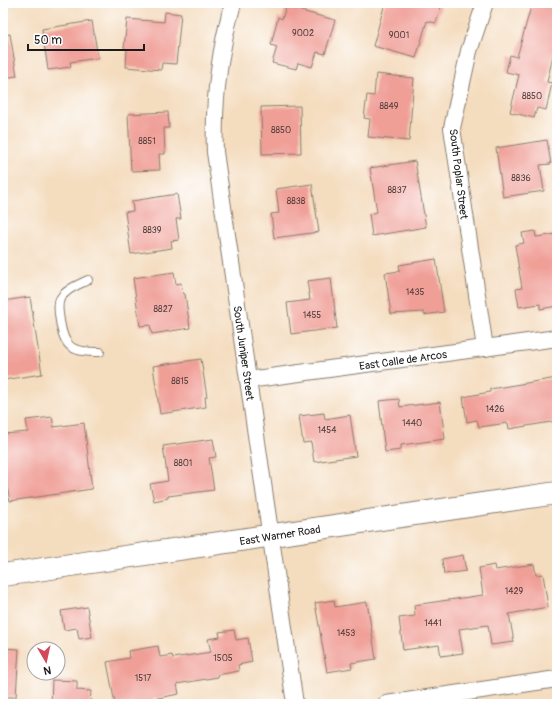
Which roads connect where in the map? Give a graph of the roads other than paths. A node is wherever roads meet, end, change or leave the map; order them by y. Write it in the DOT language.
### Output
graph roads {
  1 [pos="233,3"];
  2 [pos="485,3"];
  3 [pos="88,280"];
  4 [pos="557,338"];
  5 [pos="485,348"];
  6 [pos="100,352"];
  7 [pos="248,380"];
  8 [pos="557,494"];
  9 [pos="272,536"];
  10 [pos="3,575"];
  11 [pos="557,679"];
  12 [pos="295,704"];
  13 [pos="386,704"];
  1 -- 7 [label="street, South Juniper Street"];
  2 -- 5 [label="street, South Poplar Street"];
  3 -- 6 [label="lane"];
  4 -- 5 [label="street, East Calle de Arcos"];
  5 -- 7 [label="street, East Calle de Arcos"];
  7 -- 9 [label="street, South Juniper Street"];
  8 -- 9 [label="main road, East Warner Road"];
  9 -- 10 [label="main road, East Warner Road"];
  9 -- 12 [label="street, South Juniper Street"];
  11 -- 13 [label="street"];
}
